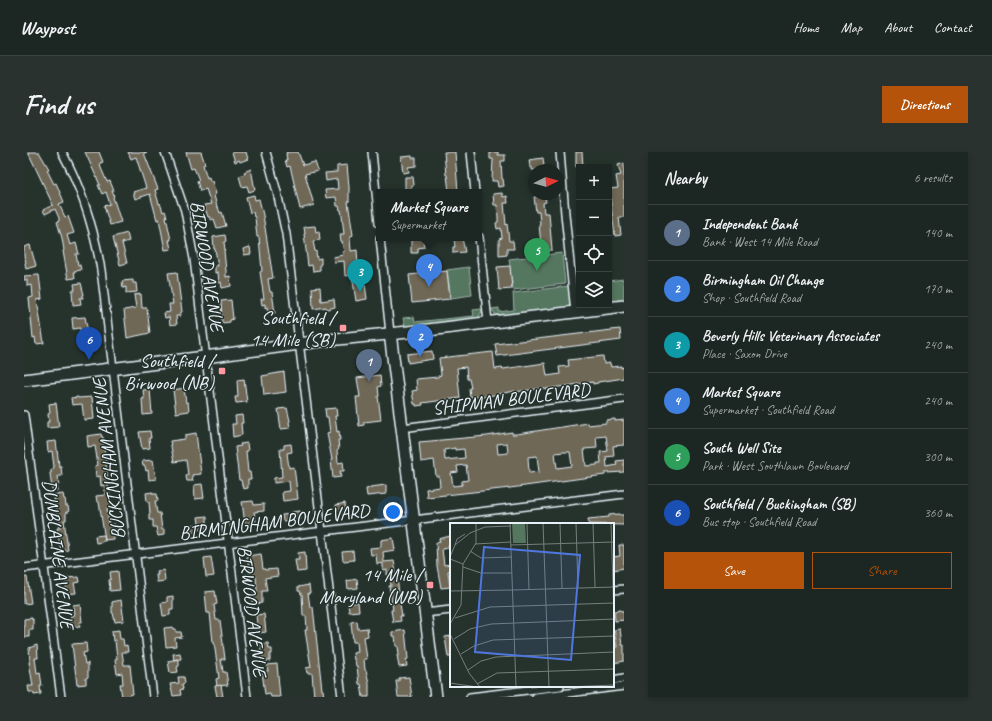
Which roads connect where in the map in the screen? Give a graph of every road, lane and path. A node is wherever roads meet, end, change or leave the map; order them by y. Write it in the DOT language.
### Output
graph roads {
  1 [pos="62,152"];
  2 [pos="166,152"];
  3 [pos="266,152"];
  4 [pos="372,152"];
  5 [pos="471,152"];
  6 [pos="560,152"];
  7 [pos="474,189"];
  8 [pos="376,193"];
  9 [pos="380,241"];
  10 [pos="479,241"];
  11 [pos="624,306"];
  12 [pos="575,312"];
  13 [pos="488,322"];
  14 [pos="390,333"];
  15 [pos="299,344"];
  16 [pos="206,357"];
  17 [pos="113,368"];
  18 [pos="24,380"];
  19 [pos="624,400"];
  20 [pos="24,415"];
  21 [pos="402,428"];
  22 [pos="624,494"];
  23 [pos="413,520"];
  24 [pos="322,531"];
  25 [pos="228,543"];
  26 [pos="135,554"];
  27 [pos="44,565"];
  28 [pos="24,568"];
  29 [pos="624,589"];
  30 [pos="614,590"];
  31 [pos="450,610"];
  32 [pos="425,613"];
  33 [pos="624,678"];
  34 [pos="614,680"];
  35 [pos="624,686"];
  36 [pos="552,687"];
  37 [pos="609,687"];
  38 [pos="614,687"];
  39 [pos="565,690"];
  40 [pos="61,697"];
  41 [pos="153,697"];
  42 [pos="247,697"];
  43 [pos="342,697"];
  44 [pos="436,697"];
  45 [pos="470,697"];
  46 [pos="536,697"];
  1 -- 17 [label="street, BUCKINGHAM AVENUE"];
  2 -- 16 [label="street, BIRWOOD AVENUE"];
  3 -- 15 [label="street"];
  4 -- 8 [label="street"];
  5 -- 7 [label="street"];
  6 -- 12 [label="street"];
  9 -- 14 [label="street"];
  10 -- 13 [label="street"];
  11 -- 12 [label="main road"];
  12 -- 13 [label="main road"];
  13 -- 14 [label="main road"];
  14 -- 15 [label="main road"];
  14 -- 21 [label="main road"];
  15 -- 16 [label="main road"];
  15 -- 24 [label="street"];
  16 -- 17 [label="main road"];
  16 -- 25 [label="street, BIRWOOD AVENUE"];
  17 -- 18 [label="main road"];
  17 -- 26 [label="street, BUCKINGHAM AVENUE"];
  19 -- 21 [label="street, SHIPMAN BOULEVARD"];
  20 -- 27 [label="street, DUNBLAINE AVENUE"];
  21 -- 23 [label="main road"];
  22 -- 23 [label="street, BIRMINGHAM BOULEVARD"];
  23 -- 24 [label="street, BIRMINGHAM BOULEVARD"];
  23 -- 32 [label="main road"];
  24 -- 25 [label="street, BIRMINGHAM BOULEVARD"];
  24 -- 43 [label="street"];
  25 -- 26 [label="street, BIRMINGHAM BOULEVARD"];
  25 -- 42 [label="street, BIRWOOD AVENUE"];
  26 -- 27 [label="street, BIRMINGHAM BOULEVARD"];
  26 -- 41 [label="street, BUCKINGHAM AVENUE"];
  27 -- 28 [label="street, BIRMINGHAM BOULEVARD"];
  27 -- 40 [label="street, DUNBLAINE AVENUE"];
  29 -- 30 [label="street"];
  31 -- 32 [label="street"];
  32 -- 44 [label="main road"];
  33 -- 34 [label="street"];
  35 -- 38 [label="street"];
  36 -- 45 [label="street"];
  37 -- 39 [label="street"];
  39 -- 46 [label="street"];
}
